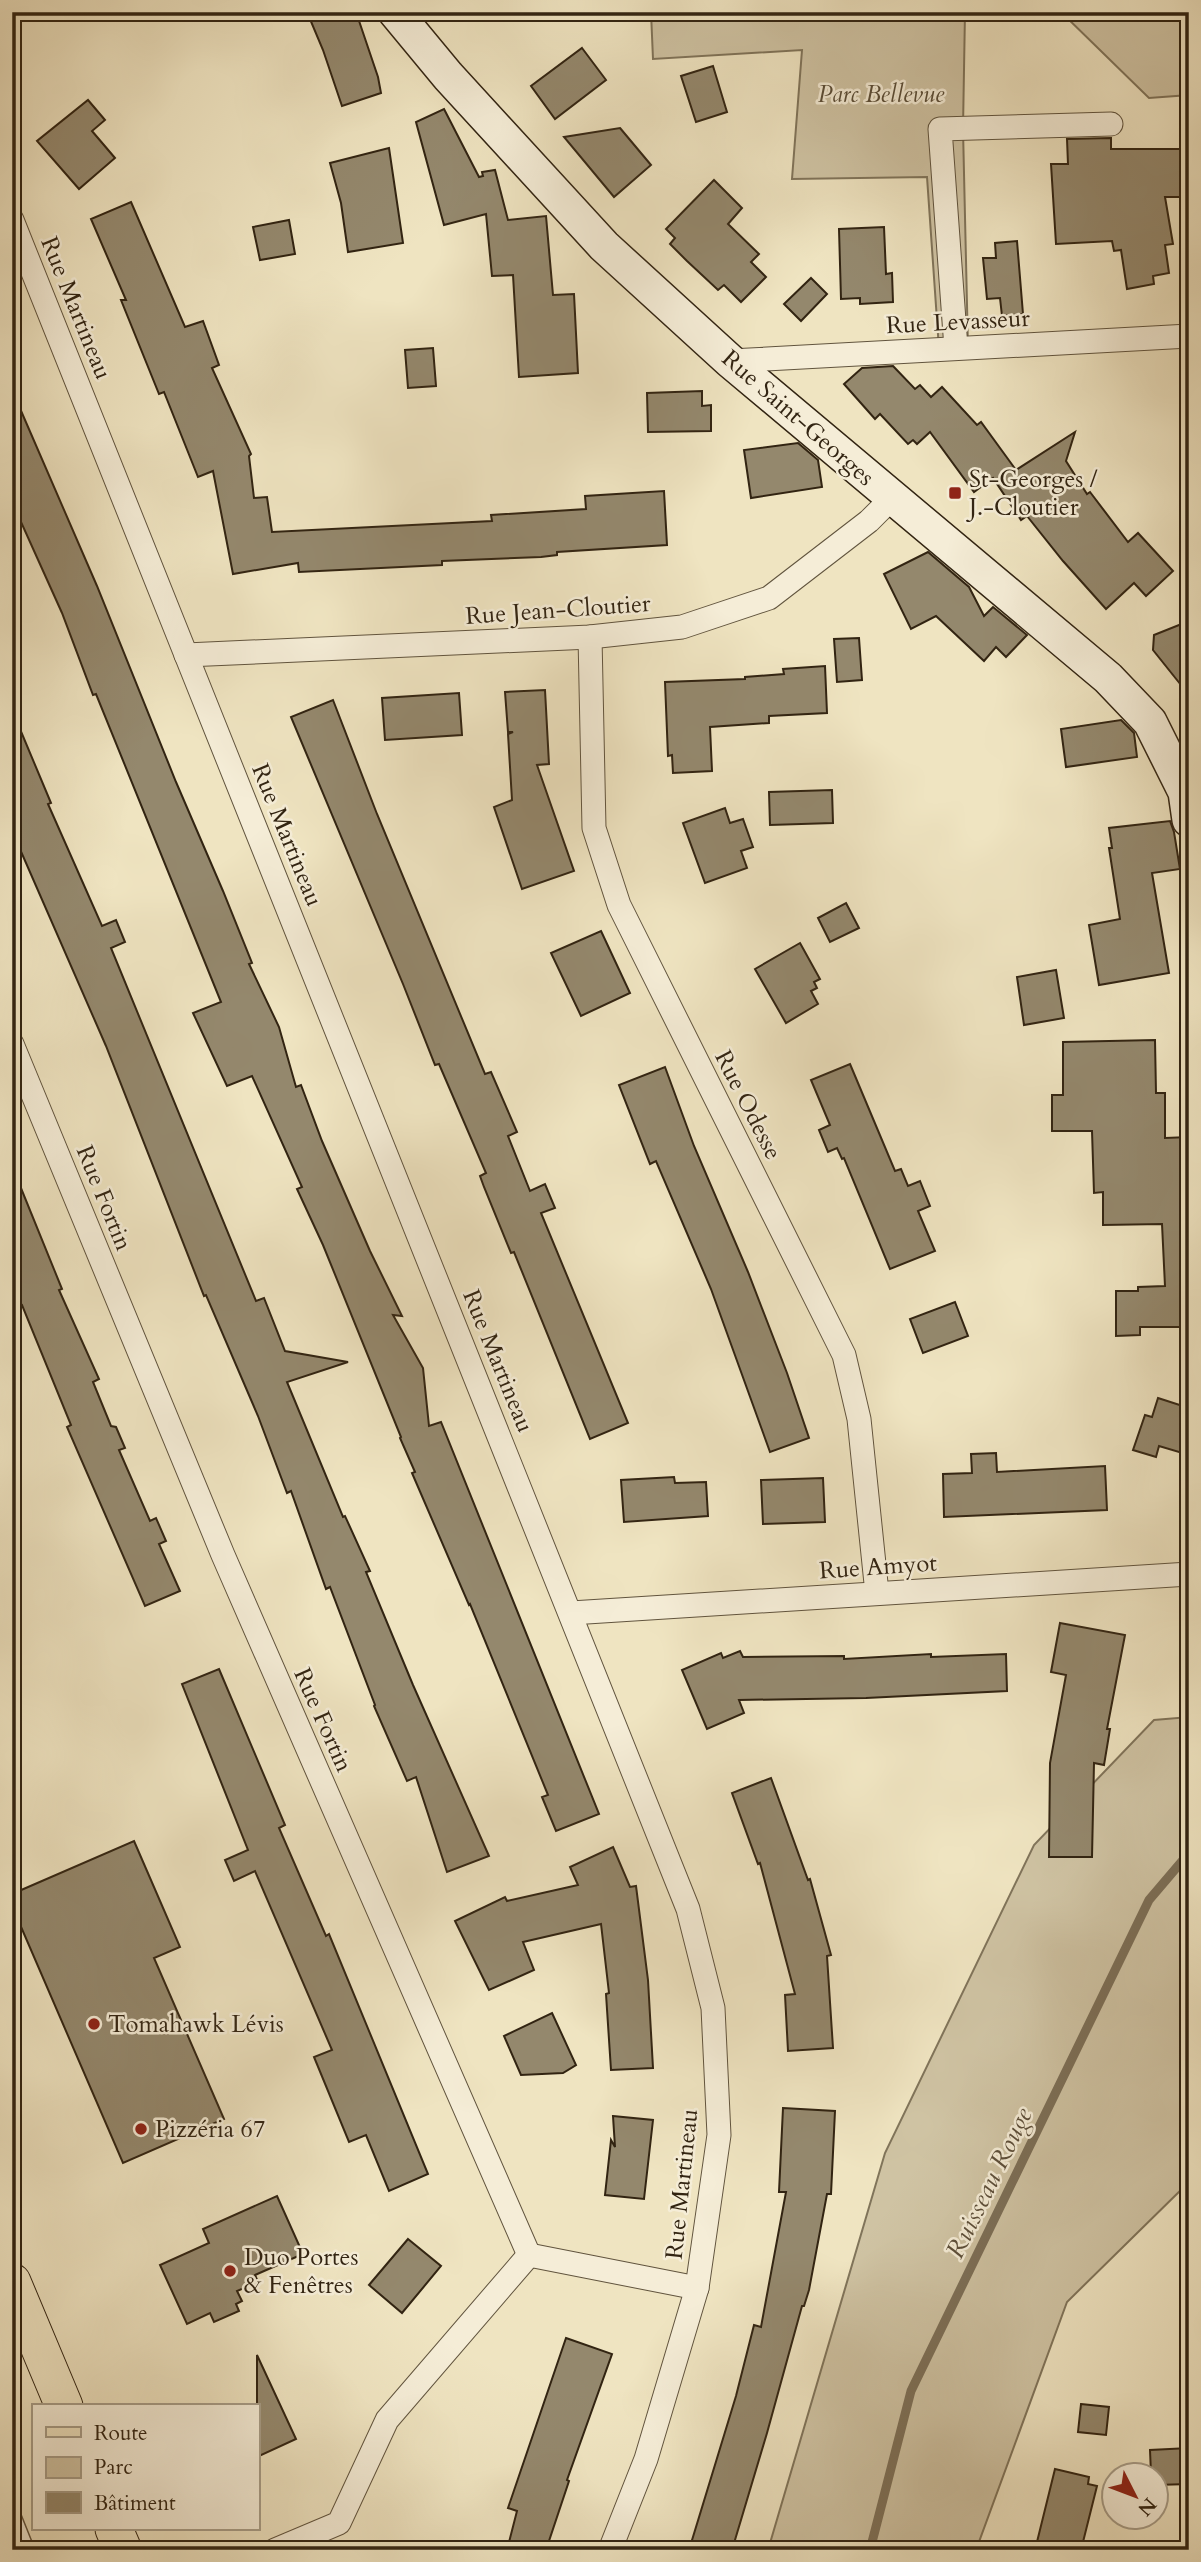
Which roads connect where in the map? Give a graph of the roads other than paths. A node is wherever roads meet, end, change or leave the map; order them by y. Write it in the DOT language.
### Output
graph roads {
  1 [pos="396,12"];
  2 [pos="1111,124"];
  3 [pos="12,220"];
  4 [pos="1189,336"];
  5 [pos="956,348"];
  6 [pos="730,360"];
  7 [pos="892,498"];
  8 [pos="590,638"];
  9 [pos="186,655"];
  10 [pos="1189,820"];
  11 [pos="12,1044"];
  12 [pos="1189,1574"];
  13 [pos="877,1593"];
  14 [pos="571,1613"];
  15 [pos="529,2255"];
  16 [pos="12,2282"];
  17 [pos="697,2288"];
  18 [pos="63,2404"];
  19 [pos="12,2510"];
  20 [pos="114,2530"];
  21 [pos="28,2550"];
  22 [pos="123,2550"];
  23 [pos="275,2550"];
  24 [pos="610,2550"];
  1 -- 6 [label="street, Rue Saint-Georges"];
  2 -- 5 [label="street"];
  3 -- 9 [label="street, Rue Martineau"];
  4 -- 5 [label="street, Rue Levasseur"];
  5 -- 6 [label="street, Rue Levasseur"];
  6 -- 7 [label="street, Rue Saint-Georges"];
  7 -- 8 [label="street, Rue Jean-Cloutier"];
  7 -- 10 [label="street, Rue Saint-Georges"];
  8 -- 9 [label="street, Rue Jean-Cloutier"];
  8 -- 13 [label="street, Rue Odesse"];
  9 -- 14 [label="street, Rue Martineau"];
  11 -- 15 [label="street, Rue Fortin"];
  12 -- 13 [label="street, Rue Amyot"];
  13 -- 14 [label="street, Rue Amyot"];
  14 -- 17 [label="street, Rue Martineau"];
  15 -- 17 [label="street"];
  15 -- 23 [label="street"];
  16 -- 18 [label="main road"];
  17 -- 24 [label="street, Rue Martineau"];
  19 -- 21 [label="lane"];
  20 -- 22 [label="main road"];
}
